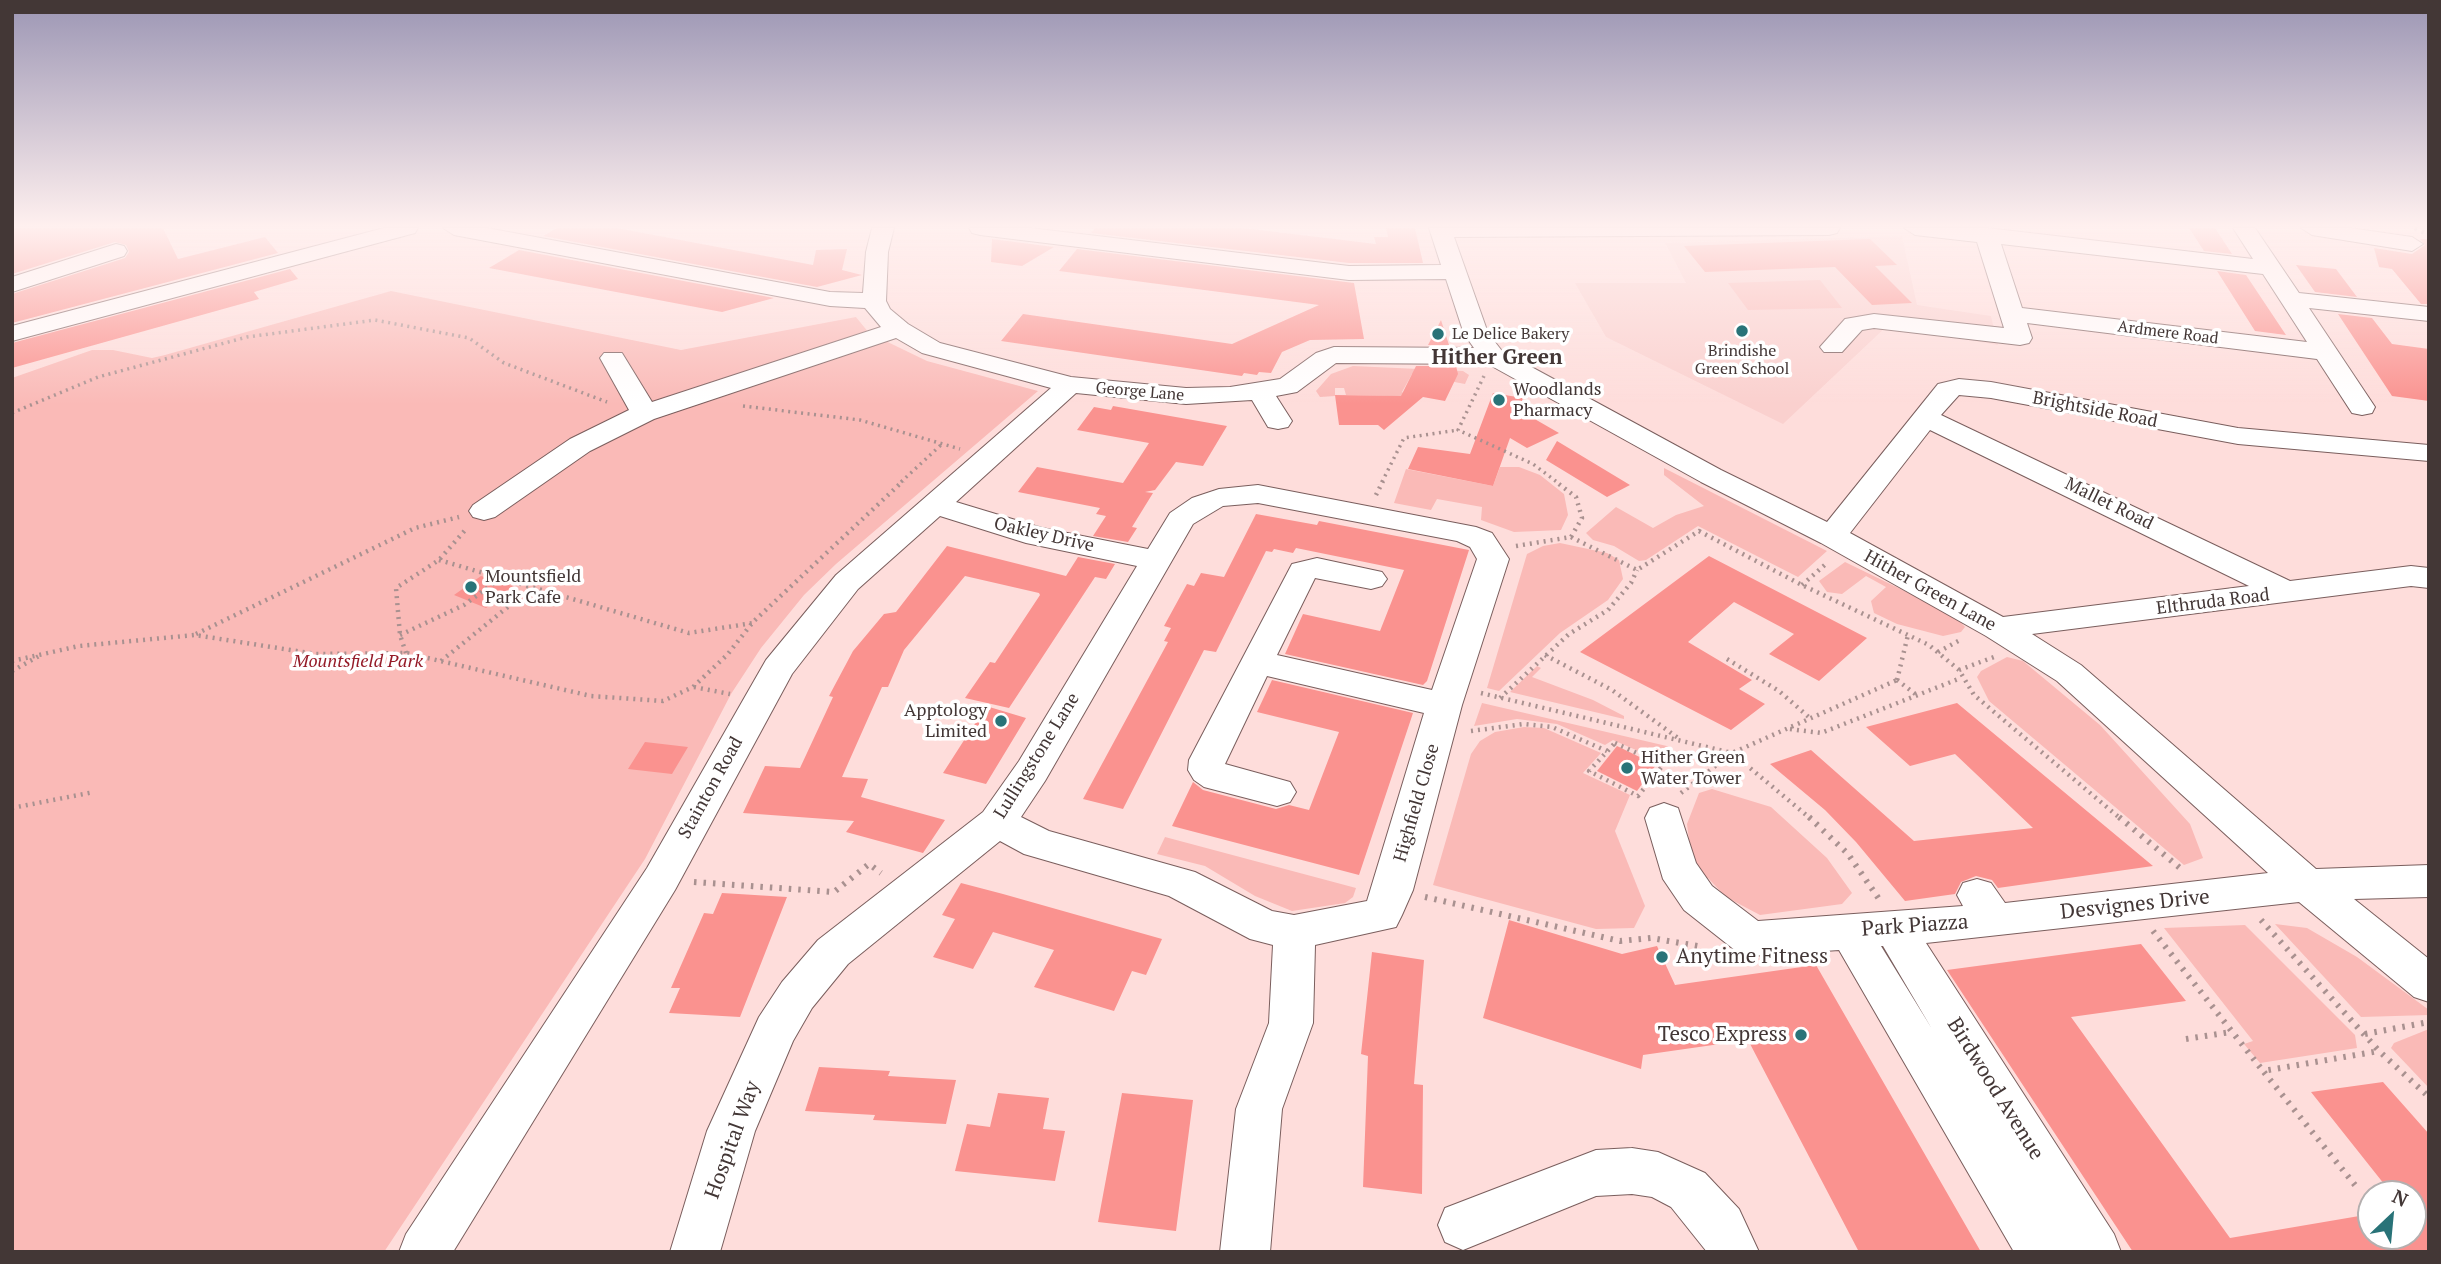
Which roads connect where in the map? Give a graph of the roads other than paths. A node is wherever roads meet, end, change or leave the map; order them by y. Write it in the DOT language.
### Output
graph roads {
  1 [pos="187,287"];
  2 [pos="770,287"];
  3 [pos="875,287"];
  4 [pos="1459,287"];
  5 [pos="2003,287"];
  6 [pos="2282,287"];
  7 [pos="2290,299"];
  8 [pos="874,301"];
  9 [pos="2429,314"];
  10 [pos="899,329"];
  11 [pos="2018,331"];
  12 [pos="12,334"];
  13 [pos="1833,347"];
  14 [pos="2324,352"];
  15 [pos="1493,356"];
  16 [pos="613,358"];
  17 [pos="1070,385"];
  18 [pos="1261,393"];
  19 [pos="644,413"];
  20 [pos="1926,418"];
  21 [pos="1278,421"];
  22 [pos="2397,450"];
  23 [pos="2429,453"];
  24 [pos="935,505"];
  25 [pos="484,511"];
  26 [pos="1840,541"];
  27 [pos="1487,546"];
  28 [pos="1155,560"];
  29 [pos="2429,578"];
  30 [pos="1371,579"];
  31 [pos="2289,593"];
  32 [pos="1998,628"];
  33 [pos="1257,662"];
  34 [pos="1447,696"];
  35 [pos="1278,792"];
  36 [pos="1664,818"];
  37 [pos="998,822"];
  38 [pos="2429,881"];
  39 [pos="2307,885"];
  40 [pos="1986,908"];
  41 [pos="1871,929"];
  42 [pos="1294,932"];
  43 [pos="2429,984"];
  44 [pos="775,1031"];
  45 [pos="1463,1225"];
  46 [pos="424,1252"];
  47 [pos="695,1252"];
  48 [pos="1245,1252"];
  49 [pos="1734,1252"];
  50 [pos="2042,1252"];
  51 [pos="2096,1252"];
  1 -- 12 [label="street"];
  2 -- 8 [label="street"];
  3 -- 8 [label="street"];
  4 -- 15 [label="street, Hither Green Lane"];
  5 -- 11 [label="street"];
  6 -- 7 [label="street"];
  7 -- 9 [label="street"];
  7 -- 14 [label="street"];
  8 -- 10 [label="street, George Lane"];
  10 -- 17 [label="street, George Lane"];
  10 -- 19 [label="street"];
  11 -- 13 [label="street, Ardmere Road"];
  11 -- 14 [label="street, Ardmere Road"];
  14 -- 22 [label="street"];
  15 -- 18 [label="street, George Lane"];
  15 -- 26 [label="street, Hither Green Lane"];
  16 -- 19 [label="street"];
  17 -- 18 [label="street, George Lane"];
  17 -- 24 [label="street, Stainton Road"];
  18 -- 21 [label="street"];
  19 -- 25 [label="lane"];
  20 -- 22 [label="street, Brightside Road"];
  20 -- 26 [label="street, Brightside Road"];
  20 -- 31 [label="street, Mallet Road"];
  22 -- 23 [label="street, Brightside Road"];
  24 -- 28 [label="street, Oakley Drive"];
  24 -- 46 [label="street, Stainton Road"];
  26 -- 32 [label="street, Hither Green Lane"];
  27 -- 28 [label="street, Lullingstone Lane"];
  27 -- 34 [label="street, Highfield Close"];
  28 -- 37 [label="street, Lullingstone Lane"];
  29 -- 31 [label="street, Elthruda Road"];
  30 -- 33 [label="street"];
  31 -- 32 [label="street, Elthruda Road"];
  32 -- 39 [label="street, Hither Green Lane"];
  33 -- 34 [label="street"];
  33 -- 35 [label="street"];
  34 -- 42 [label="street, Highfield Close"];
  36 -- 41 [label="street, Park Piazza"];
  37 -- 42 [label="street, Highfield Close"];
  37 -- 44 [label="street, Lullingstone Lane"];
  38 -- 39 [label="street, Desvignes Drive"];
  39 -- 40 [label="street, Desvignes Drive"];
  39 -- 43 [label="street, Hither Green Lane"];
  40 -- 41 [label="street, Park Piazza"];
  41 -- 50 [label="street"];
  41 -- 51 [label="street, Birdwood Avenue"];
  42 -- 48 [label="street"];
  44 -- 47 [label="street, Hospital Way"];
  45 -- 49 [label="street"];
}
